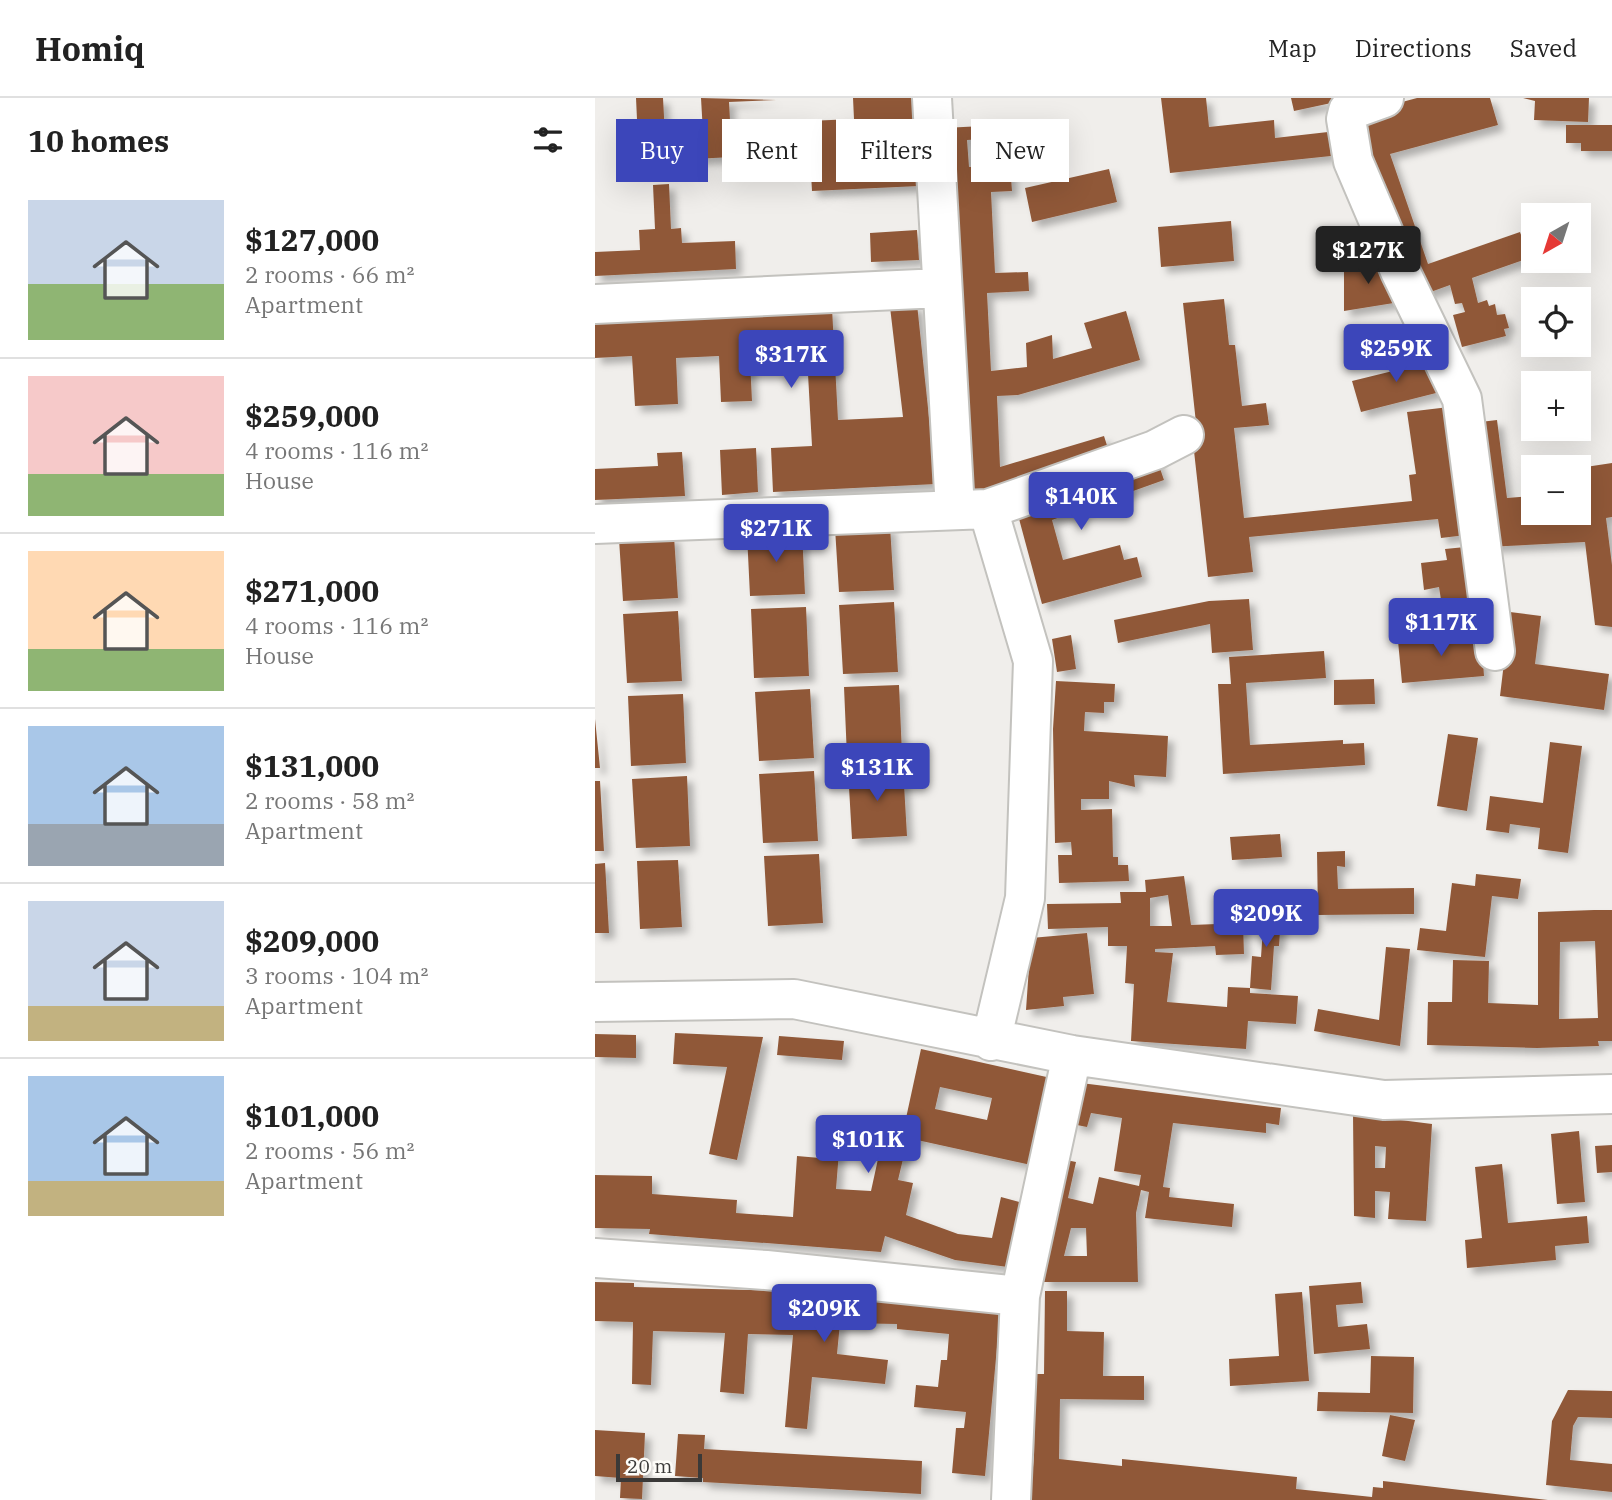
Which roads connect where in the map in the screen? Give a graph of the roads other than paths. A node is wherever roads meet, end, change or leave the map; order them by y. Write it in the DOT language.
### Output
graph roads {
  1 [pos="932,98"];
  2 [pos="1384,98"];
  3 [pos="940,288"];
  4 [pos="595,304"];
  5 [pos="1184,435"];
  6 [pos="971,509"];
  7 [pos="595,524"];
  8 [pos="1495,650"];
  9 [pos="595,1002"];
  10 [pos="991,1041"];
  11 [pos="1072,1055"];
  12 [pos="1612,1094"];
  13 [pos="595,1258"];
  14 [pos="1020,1296"];
  15 [pos="1011,1500"];
  1 -- 3 [label="street"];
  2 -- 8 [label="street"];
  3 -- 4 [label="street"];
  3 -- 6 [label="street"];
  5 -- 6 [label="street"];
  6 -- 7 [label="street"];
  6 -- 10 [label="street"];
  9 -- 10 [label="street"];
  10 -- 11 [label="street"];
  11 -- 12 [label="street"];
  11 -- 14 [label="street"];
  13 -- 14 [label="street"];
  14 -- 15 [label="street"];
}
